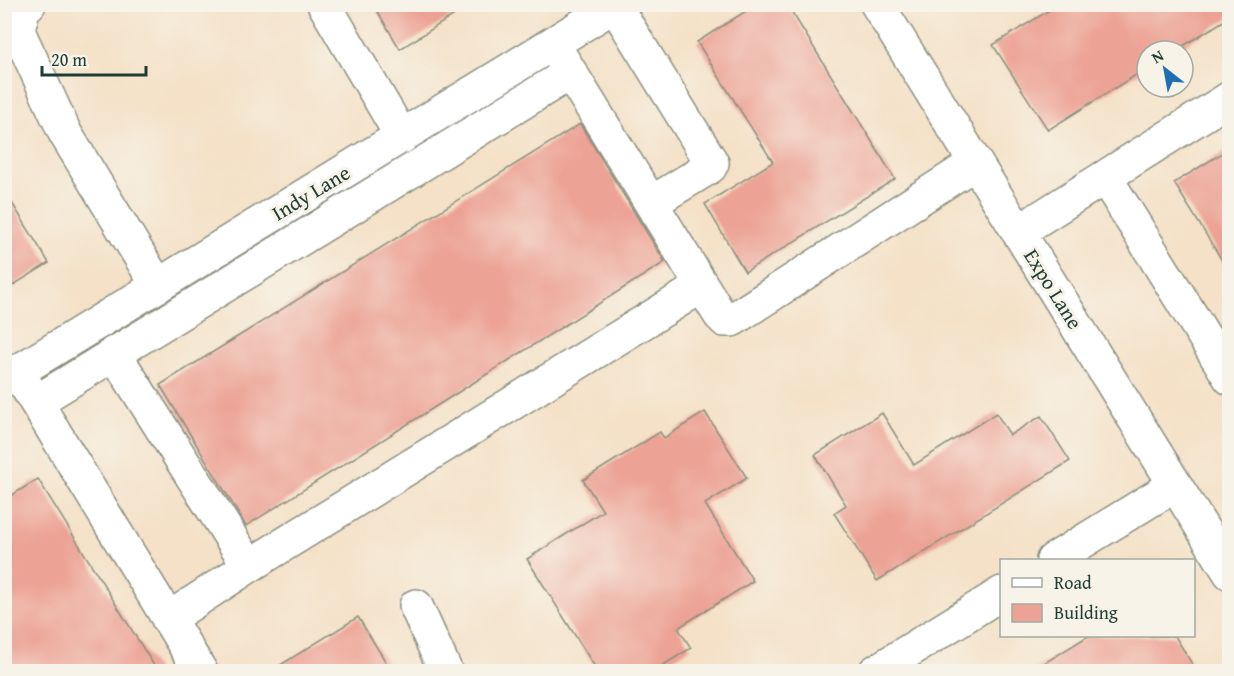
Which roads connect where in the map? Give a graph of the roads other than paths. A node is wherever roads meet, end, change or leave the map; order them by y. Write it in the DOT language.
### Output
graph roads {
  1 [pos="29,4"];
  2 [pos="324,4"];
  3 [pos="877,4"];
  4 [pos="616,5"];
  5 [pos="579,14"];
  6 [pos="553,44"];
  7 [pos="570,73"];
  8 [pos="1230,98"];
  9 [pos="402,137"];
  10 [pos="975,163"];
  11 [pos="1105,177"];
  12 [pos="651,203"];
  13 [pos="1018,232"];
  14 [pos="158,286"];
  15 [pos="702,286"];
  16 [pos="114,353"];
  17 [pos="11,376"];
  18 [pos="1230,378"];
  19 [pos="36,402"];
  20 [pos="1175,485"];
  21 [pos="1056,559"];
  22 [pos="249,566"];
  23 [pos="1230,573"];
  24 [pos="1000,594"];
  25 [pos="416,606"];
  26 [pos="168,619"];
  27 [pos="201,672"];
  28 [pos="446,672"];
  29 [pos="876,672"];
  1 -- 14 [label="street"];
  2 -- 9 [label="street"];
  3 -- 10 [label="street, Expo Lane"];
  4 -- 5 [label="street, Indy Lane"];
  4 -- 12 [label="street"];
  5 -- 6 [label="street, Indy Lane"];
  6 -- 7 [label="street"];
  6 -- 9 [label="street, Indy Lane"];
  7 -- 12 [label="street"];
  7 -- 16 [label="street"];
  8 -- 11 [label="street"];
  9 -- 14 [label="street, Indy Lane"];
  10 -- 13 [label="street, Expo Lane"];
  10 -- 15 [label="street"];
  11 -- 13 [label="street"];
  11 -- 18 [label="street"];
  12 -- 15 [label="street"];
  13 -- 20 [label="street, Expo Lane"];
  14 -- 17 [label="street, Indy Lane"];
  15 -- 22 [label="street"];
  16 -- 19 [label="street"];
  16 -- 22 [label="street"];
  17 -- 19 [label="street"];
  19 -- 26 [label="street"];
  20 -- 21 [label="street"];
  20 -- 23 [label="street, Expo Lane"];
  22 -- 26 [label="street"];
  24 -- 29 [label="street"];
  25 -- 28 [label="street"];
  26 -- 27 [label="street"];
}
